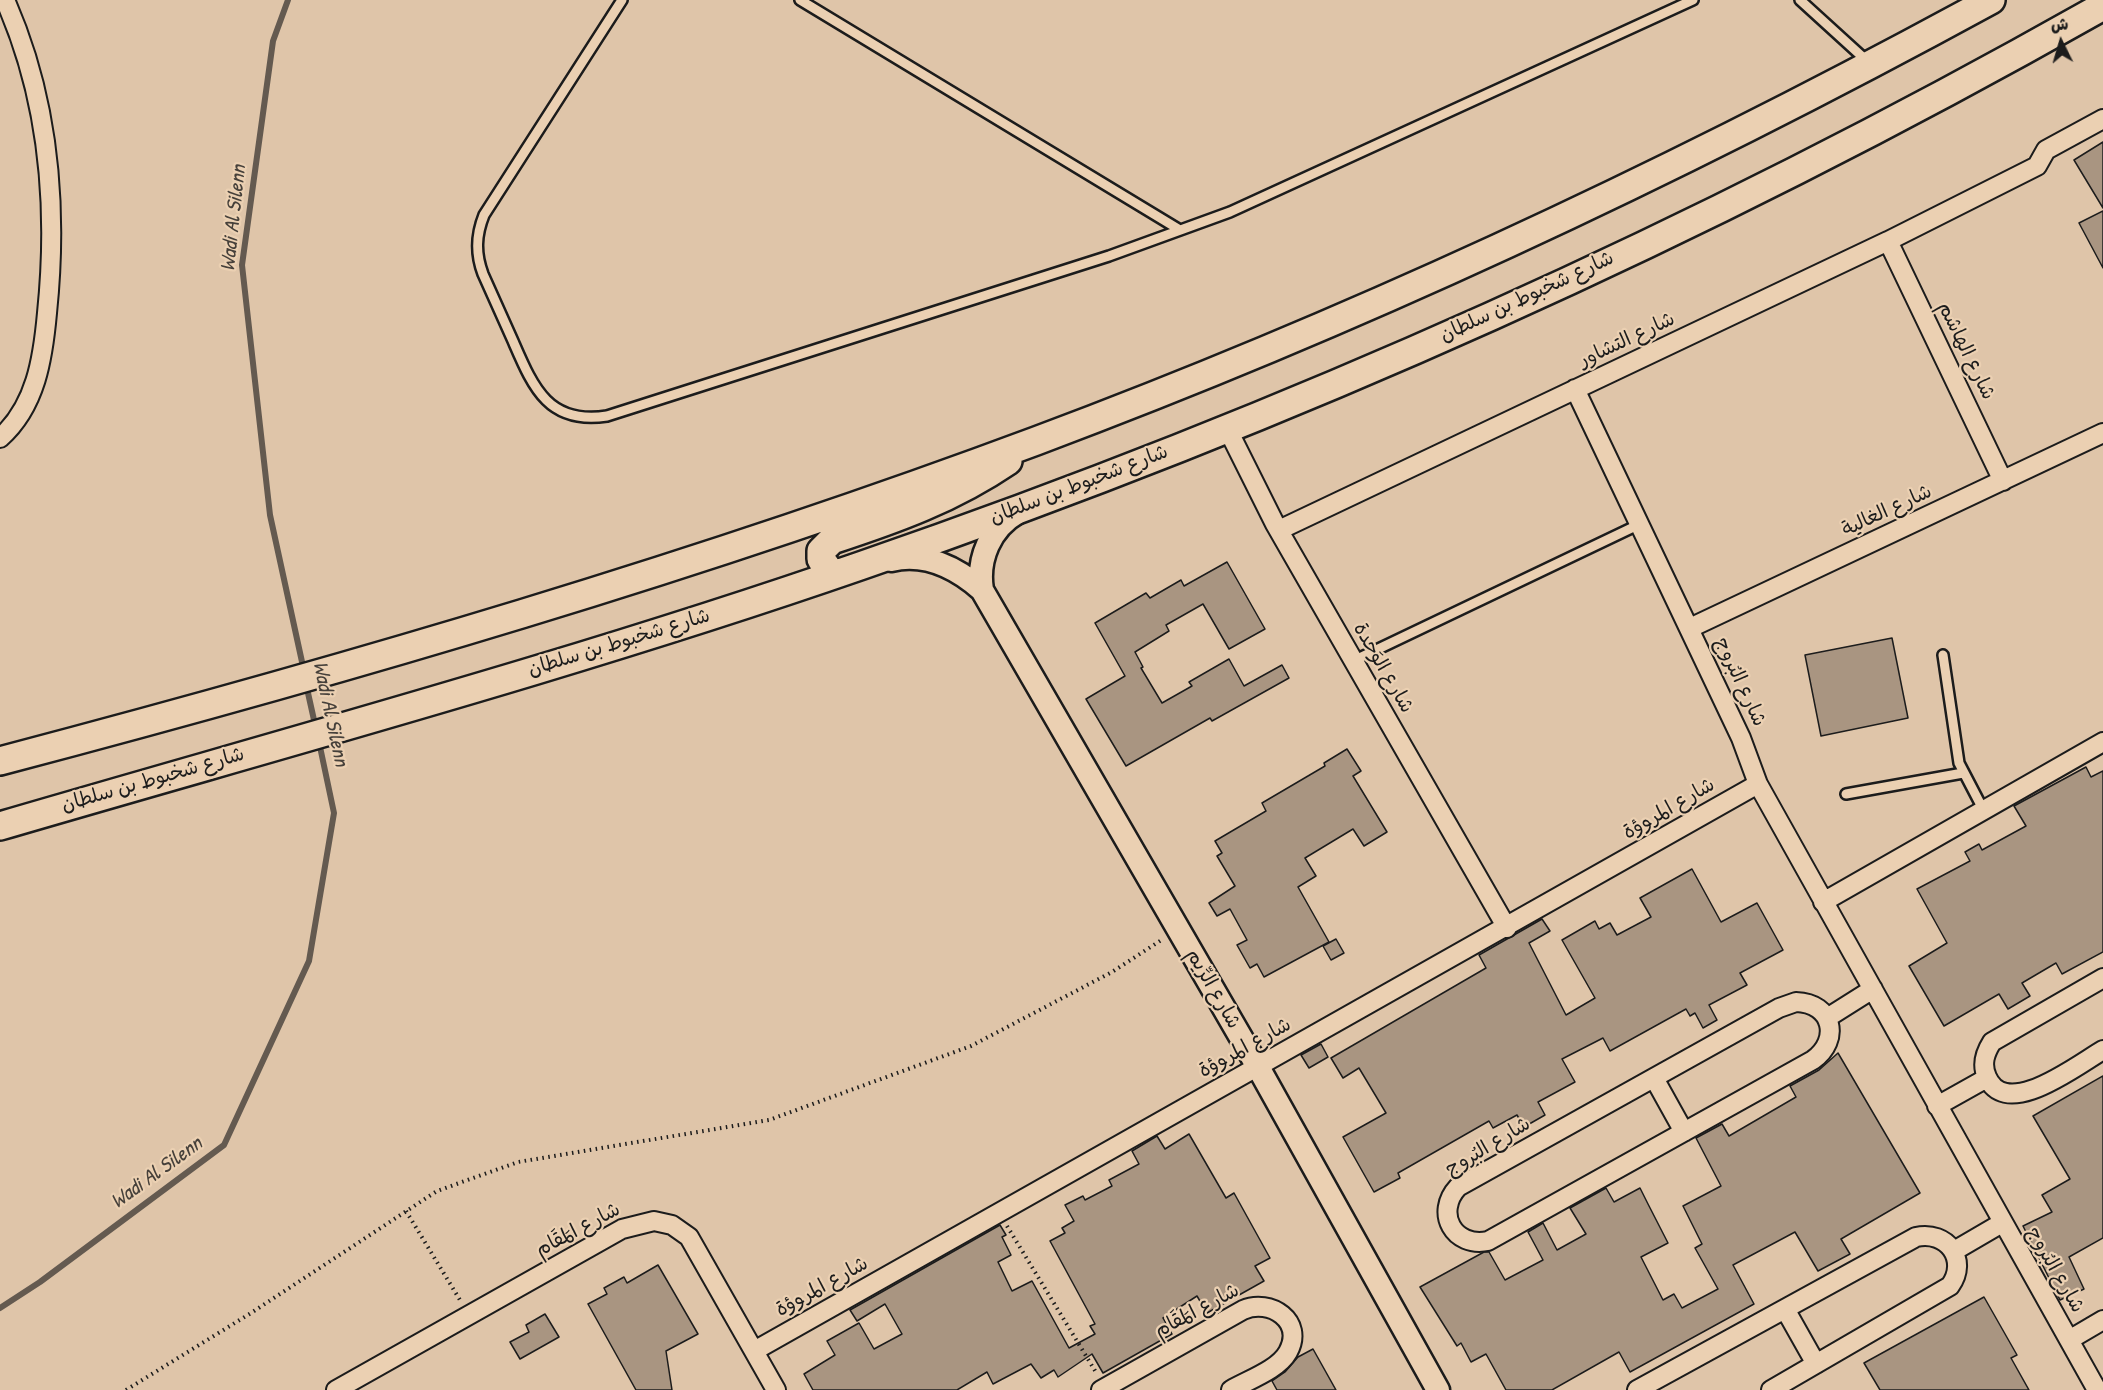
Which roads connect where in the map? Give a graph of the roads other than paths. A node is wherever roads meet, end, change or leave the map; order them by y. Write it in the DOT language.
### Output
graph roads {
  1 [pos="5,0"];
  2 [pos="622,0"];
  3 [pos="800,0"];
  4 [pos="1693,0"];
  5 [pos="1800,0"];
  6 [pos="1991,0"];
  7 [pos="2103,6"];
  8 [pos="1871,65"];
  9 [pos="2103,118"];
  10 [pos="1180,230"];
  11 [pos="1888,241"];
  12 [pos="1575,389"];
  13 [pos="1227,428"];
  14 [pos="2103,433"];
  15 [pos="0,438"];
  16 [pos="1036,441"];
  17 [pos="2003,481"];
  18 [pos="1032,504"];
  19 [pos="1640,524"];
  20 [pos="1279,530"];
  21 [pos="850,570"];
  22 [pos="982,590"];
  23 [pos="1690,628"];
  24 [pos="1942,655"];
  25 [pos="1353,661"];
  26 [pos="2103,742"];
  27 [pos="0,761"];
  28 [pos="1963,773"];
  29 [pos="1758,784"];
  30 [pos="1846,794"];
  31 [pos="1984,811"];
  32 [pos="0,826"];
  33 [pos="1823,902"];
  34 [pos="1507,927"];
  35 [pos="2103,978"];
  36 [pos="1873,989"];
  37 [pos="1827,1018"];
  38 [pos="2103,1050"];
  39 [pos="1258,1067"];
  40 [pos="1654,1078"];
  41 [pos="1987,1078"];
  42 [pos="1937,1106"];
  43 [pos="1684,1132"];
  44 [pos="2002,1223"];
  45 [pos="1954,1251"];
  46 [pos="1785,1309"];
  47 [pos="2103,1320"];
  48 [pos="2069,1340"];
  49 [pos="754,1351"];
  50 [pos="1816,1364"];
  51 [pos="1103,1389"];
  52 [pos="336,1390"];
  53 [pos="776,1390"];
  54 [pos="1231,1390"];
  55 [pos="1438,1390"];
  56 [pos="1637,1390"];
  57 [pos="1771,1390"];
  58 [pos="2097,1390"];
  1 -- 15 [label="street"];
  2 -- 10 [label="lane"];
  3 -- 10 [label="lane"];
  4 -- 10 [label="lane"];
  5 -- 8 [label="lane"];
  6 -- 8 [label="main road"];
  7 -- 13 [label="main road, شارع شخبوط بن سلطان"];
  8 -- 16 [label="main road"];
  9 -- 11 [label="street, شارع التشاور"];
  11 -- 12 [label="street, شارع التشاور"];
  11 -- 17 [label="street, شارع الهاشم"];
  12 -- 19 [label="street, شارع البُروج"];
  12 -- 20 [label="street, شارع التشاور"];
  13 -- 18 [label="main road, شارع شخبوط بن سلطان"];
  13 -- 20 [label="street, شارع الوَحدة"];
  14 -- 17 [label="street, شارع الغالية"];
  16 -- 21 [label="main road"];
  16 -- 27 [label="main road"];
  17 -- 23 [label="street, شارع الغالية"];
  18 -- 21 [label="main road, شارع شخبوط بن سلطان"];
  18 -- 22 [label="street"];
  19 -- 23 [label="street, شارع البُروج"];
  19 -- 25 [label="lane"];
  20 -- 25 [label="street, شارع الوَحدة"];
  21 -- 22 [label="street, شارع الرِّيم"];
  21 -- 32 [label="main road, شارع شخبوط بن سلطان"];
  22 -- 39 [label="street, شارع الرِّيم"];
  23 -- 29 [label="street, شارع البُروج"];
  24 -- 28 [label="lane"];
  25 -- 34 [label="street, شارع الوَحدة"];
  26 -- 31 [label="street"];
  28 -- 30 [label="lane"];
  28 -- 31 [label="lane"];
  29 -- 33 [label="street, شارع البُروج"];
  29 -- 34 [label="street, شارع المروؤة"];
  31 -- 33 [label="street"];
  33 -- 36 [label="street, شارع البُروج"];
  34 -- 39 [label="street, شارع المروؤة"];
  35 -- 41 [label="street"];
  36 -- 37 [label="street"];
  36 -- 42 [label="street, شارع البُروج"];
  37 -- 40 [label="street, شارع البُروج"];
  37 -- 43 [label="street, شارع البُروج"];
  38 -- 41 [label="street"];
  39 -- 49 [label="street, شارع المروؤة"];
  39 -- 55 [label="street, شارع الرِّيم"];
  40 -- 43 [label="street"];
  40 -- 43 [label="street, شارع البُروج"];
  41 -- 42 [label="street"];
  42 -- 44 [label="street, شارع البُروج"];
  44 -- 45 [label="street, شارع البُروج"];
  44 -- 48 [label="street, شارع البُروج"];
  45 -- 46 [label="street"];
  45 -- 50 [label="street"];
  46 -- 50 [label="street"];
  46 -- 56 [label="street"];
  47 -- 48 [label="street, شارع البُروج"];
  48 -- 58 [label="street, شارع البُروج"];
  49 -- 52 [label="street, شارع المَقَام"];
  49 -- 53 [label="street, شارع المَقَام"];
  50 -- 57 [label="street"];
  51 -- 54 [label="street, شارع المَقَام"];
}
